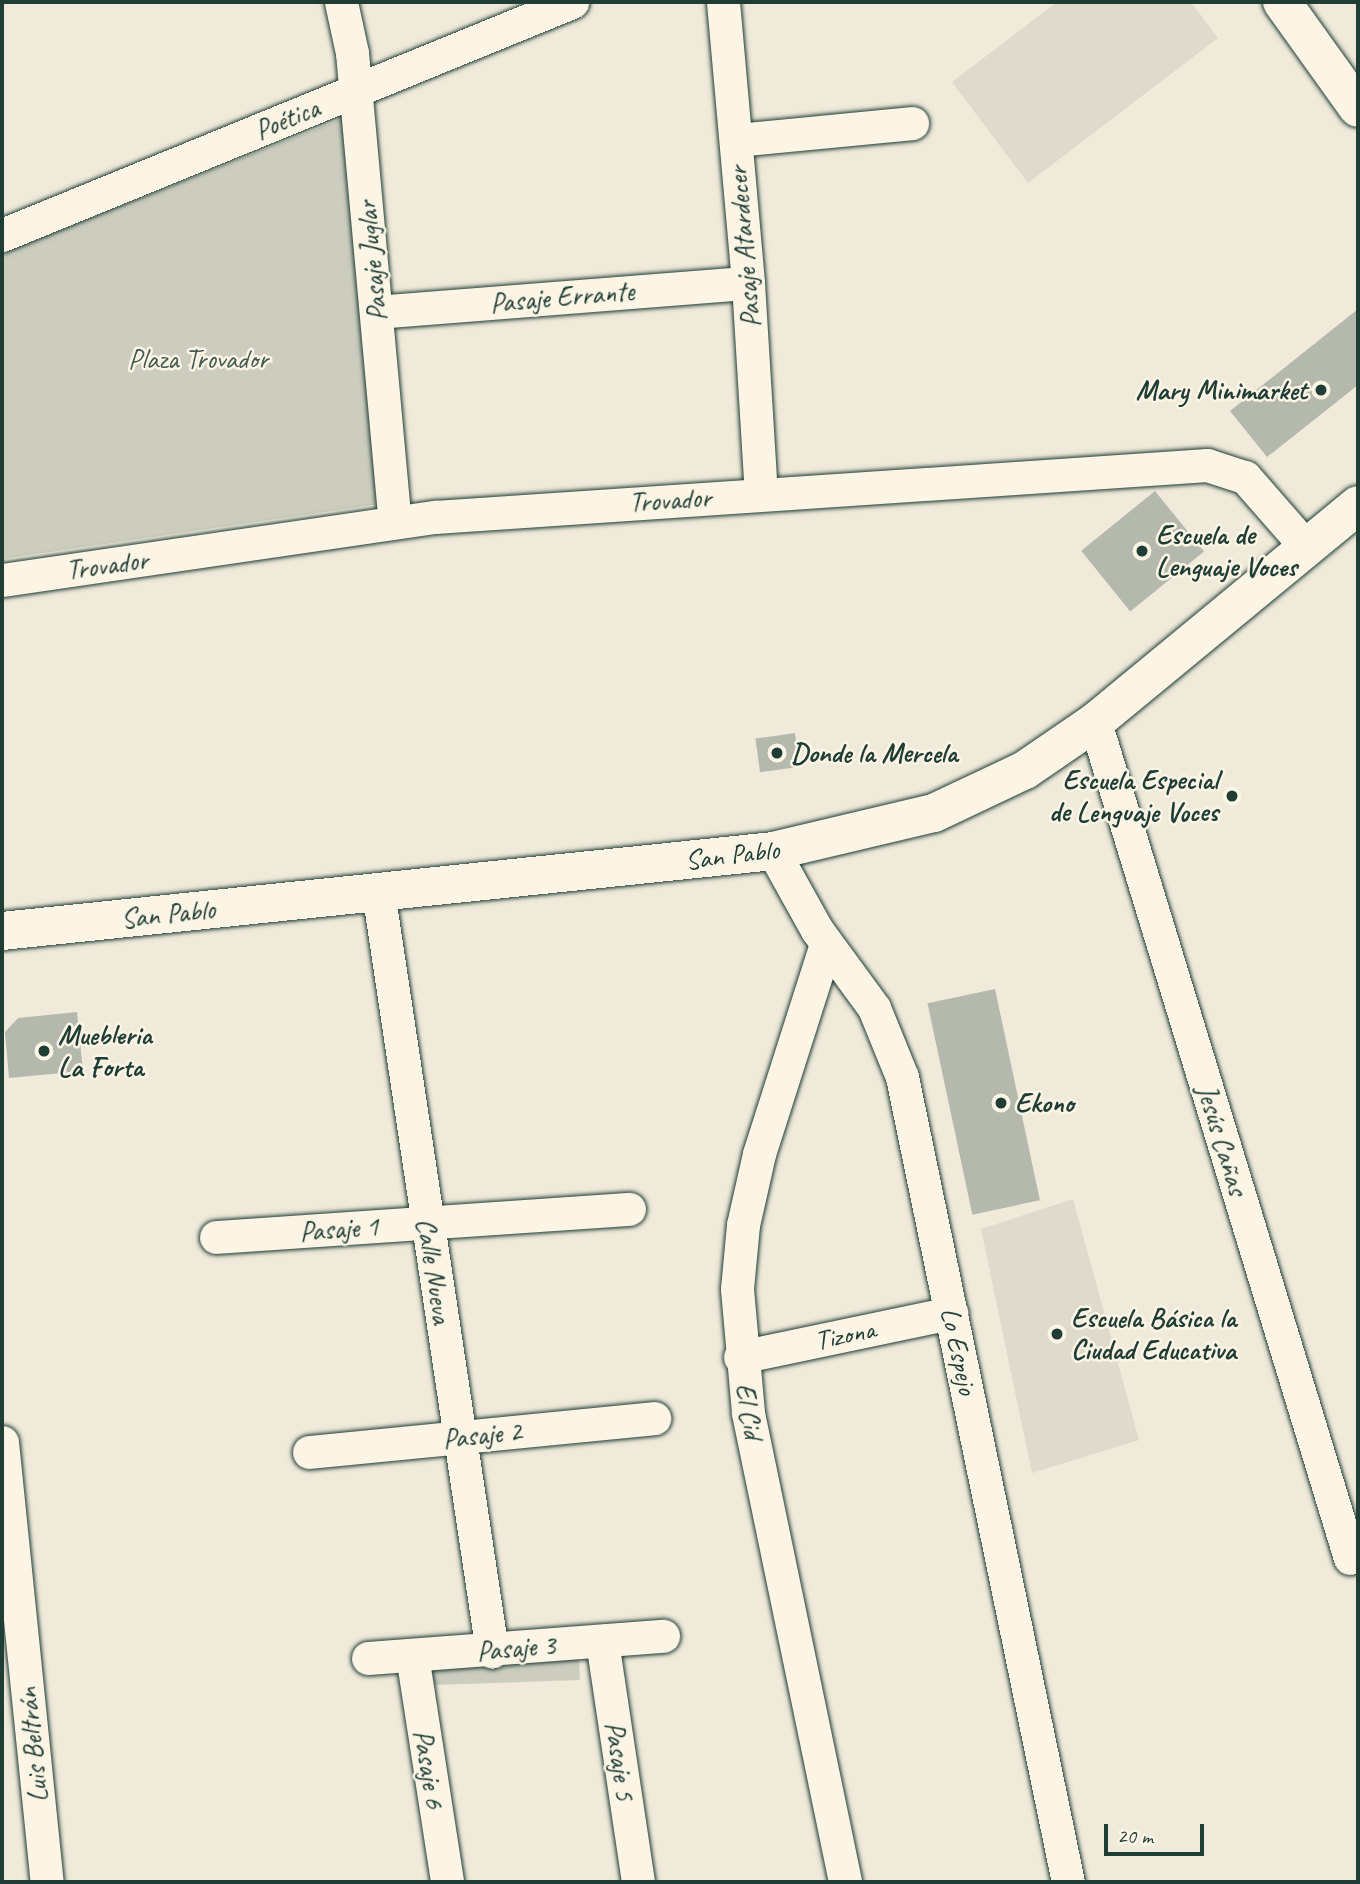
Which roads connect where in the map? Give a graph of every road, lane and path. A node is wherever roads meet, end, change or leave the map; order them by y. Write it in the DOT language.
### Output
graph roads {
  1 [pos="341,2"];
  2 [pos="572,2"];
  3 [pos="723,2"];
  4 [pos="1282,2"];
  5 [pos="356,92"];
  6 [pos="1358,108"];
  7 [pos="912,122"];
  8 [pos="736,140"];
  9 [pos="2,235"];
  10 [pos="748,283"];
  11 [pos="376,312"];
  12 [pos="761,494"];
  13 [pos="1358,505"];
  14 [pos="395,522"];
  15 [pos="1307,548"];
  16 [pos="2,580"];
  17 [pos="1095,722"];
  18 [pos="773,851"];
  19 [pos="378,891"];
  20 [pos="2,931"];
  21 [pos="826,944"];
  22 [pos="629,1209"];
  23 [pos="426,1223"];
  24 [pos="216,1237"];
  25 [pos="951,1313"];
  26 [pos="740,1357"];
  27 [pos="654,1418"];
  28 [pos="459,1438"];
  29 [pos="2,1442"];
  30 [pos="309,1452"];
  31 [pos="1350,1558"];
  32 [pos="663,1636"];
  33 [pos="602,1641"];
  34 [pos="492,1651"];
  35 [pos="412,1655"];
  36 [pos="368,1658"];
  37 [pos="47,1882"];
  38 [pos="447,1882"];
  39 [pos="638,1882"];
  40 [pos="845,1882"];
  41 [pos="1068,1882"];
  1 -- 5 [label="street, Pasaje Juglar"];
  2 -- 5 [label="street, Poética"];
  3 -- 8 [label="street, Pasaje Atardecer"];
  4 -- 6 [label="main road"];
  5 -- 9 [label="street, Poética"];
  5 -- 11 [label="street, Pasaje Juglar"];
  7 -- 8 [label="street"];
  8 -- 10 [label="street, Pasaje Atardecer"];
  10 -- 11 [label="street, Pasaje Errante"];
  10 -- 12 [label="street, Pasaje Atardecer"];
  11 -- 14 [label="street, Pasaje Juglar"];
  12 -- 14 [label="street, Trovador"];
  12 -- 15 [label="street, Trovador"];
  13 -- 15 [label="main road, San Pablo"];
  14 -- 16 [label="street, Trovador"];
  15 -- 17 [label="main road, San Pablo"];
  17 -- 18 [label="main road, San Pablo"];
  17 -- 31 [label="street, Jesús Cañas"];
  18 -- 19 [label="main road, San Pablo"];
  18 -- 21 [label="street, Lo Espejo"];
  19 -- 20 [label="main road, San Pablo"];
  19 -- 23 [label="street, Calle Nueva"];
  21 -- 25 [label="street, Lo Espejo"];
  21 -- 26 [label="street, El Cid"];
  22 -- 23 [label="street, Pasaje 1"];
  23 -- 24 [label="street, Pasaje 1"];
  23 -- 28 [label="street, Calle Nueva"];
  25 -- 26 [label="street, Tizona"];
  25 -- 41 [label="street, Lo Espejo"];
  26 -- 40 [label="street, El Cid"];
  27 -- 28 [label="street, Pasaje 2"];
  28 -- 30 [label="street, Pasaje 2"];
  28 -- 34 [label="street, Calle Nueva"];
  29 -- 37 [label="street, Luis Beltrán"];
  32 -- 33 [label="street, Pasaje 3"];
  33 -- 34 [label="street, Pasaje 3"];
  33 -- 39 [label="street, Pasaje 5"];
  34 -- 35 [label="street, Pasaje 3"];
  35 -- 36 [label="street, Pasaje 3"];
  35 -- 38 [label="street, Pasaje 6"];
}
